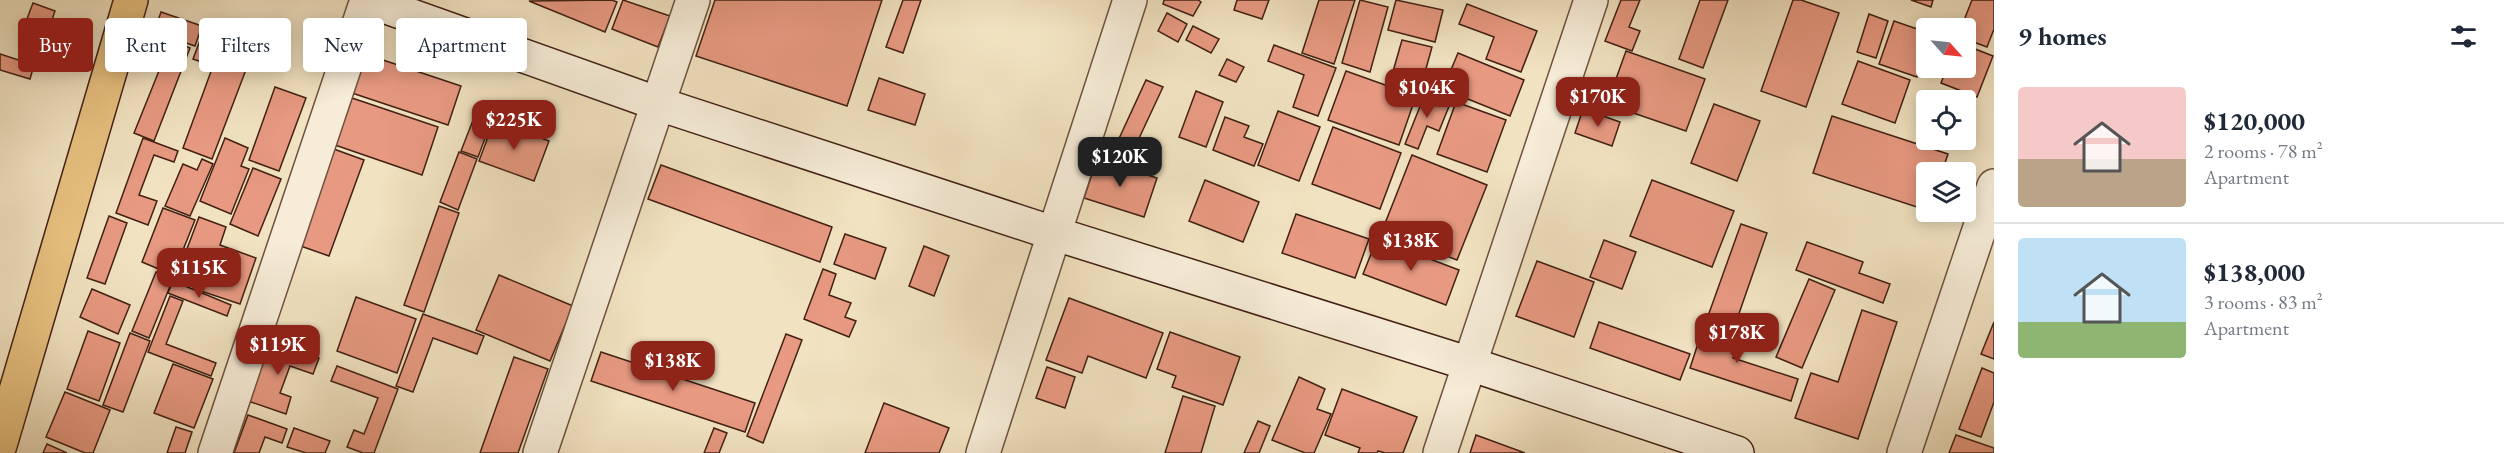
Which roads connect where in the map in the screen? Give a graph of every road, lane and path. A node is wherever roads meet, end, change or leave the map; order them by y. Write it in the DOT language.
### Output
graph roads {
  1 [pos="131,0"];
  2 [pos="367,0"];
  3 [pos="693,0"];
  4 [pos="1130,0"];
  5 [pos="1591,0"];
  6 [pos="656,103"];
  7 [pos="1994,186"];
  8 [pos="1056,234"];
  9 [pos="1470,364"];
  10 [pos="0,445"];
  11 [pos="215,453"];
  12 [pos="540,453"];
  13 [pos="983,453"];
  14 [pos="1440,453"];
  15 [pos="1737,453"];
  16 [pos="1904,453"];
  1 -- 10 [label="main road"];
  2 -- 6 [label="street"];
  2 -- 11 [label="street"];
  3 -- 6 [label="street"];
  4 -- 8 [label="street"];
  5 -- 9 [label="street"];
  6 -- 8 [label="street"];
  6 -- 12 [label="street"];
  7 -- 16 [label="street"];
  8 -- 9 [label="street"];
  8 -- 13 [label="street"];
  9 -- 14 [label="street"];
  9 -- 15 [label="street"];
}
